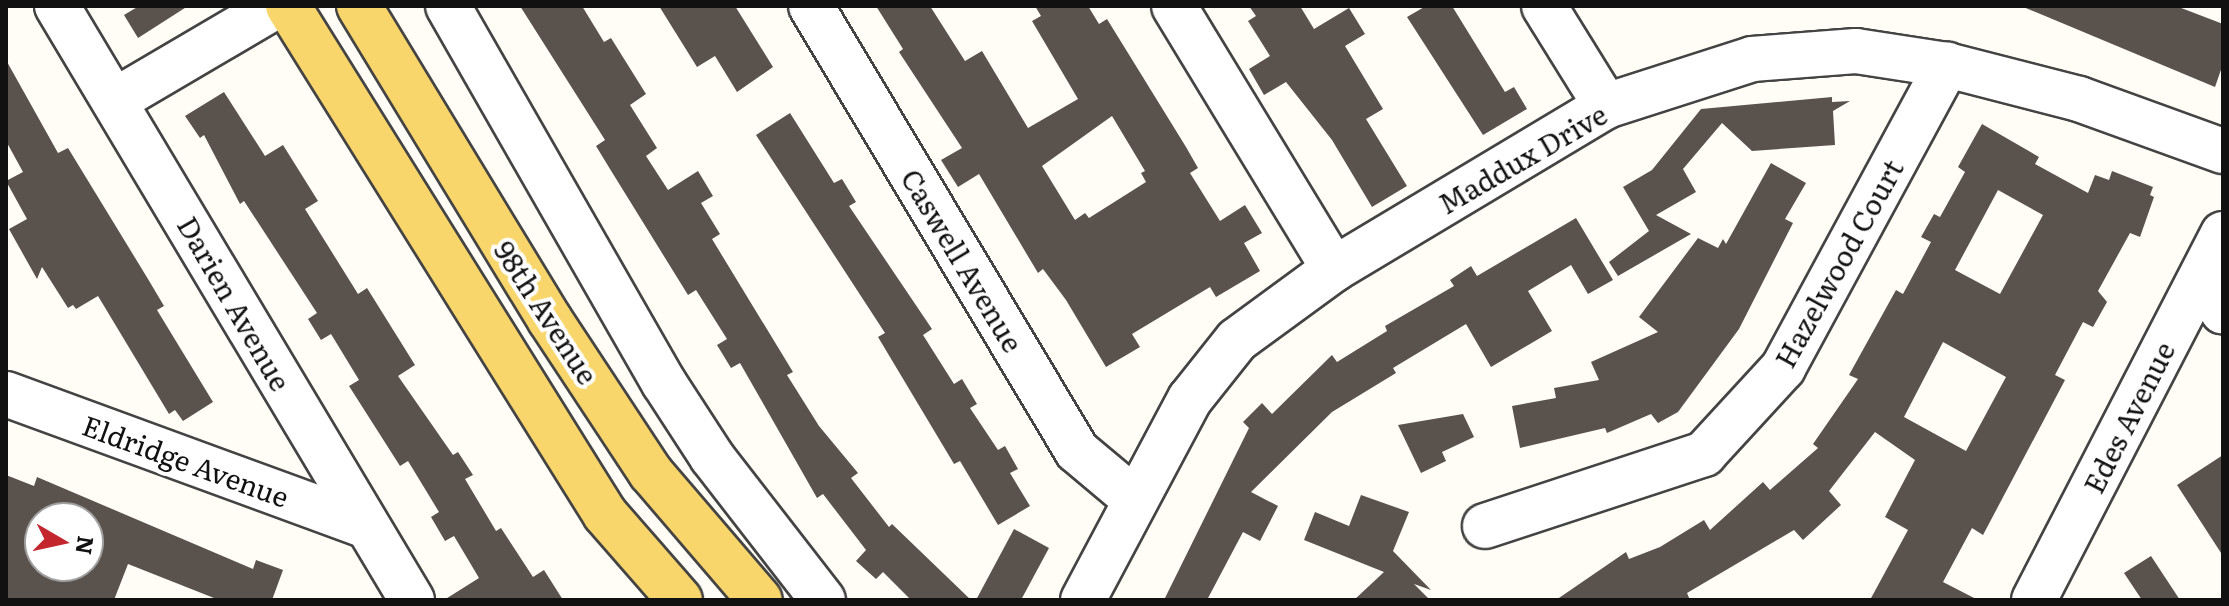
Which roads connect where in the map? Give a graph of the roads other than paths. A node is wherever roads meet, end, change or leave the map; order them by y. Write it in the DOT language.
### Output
graph roads {
  1 [pos="57,6"];
  2 [pos="276,6"];
  3 [pos="288,6"];
  4 [pos="359,6"];
  5 [pos="448,6"];
  6 [pos="811,6"];
  7 [pos="1174,6"];
  8 [pos="1544,6"];
  9 [pos="1947,65"];
  10 [pos="116,100"];
  11 [pos="1606,106"];
  12 [pos="2223,151"];
  13 [pos="2223,234"];
  14 [pos="1334,269"];
  15 [pos="2212,295"];
  16 [pos="6,394"];
  17 [pos="1133,498"];
  18 [pos="367,526"];
  19 [pos="1485,526"];
  20 [pos="412,600"];
  21 [pos="680,600"];
  22 [pos="760,600"];
  23 [pos="823,600"];
  24 [pos="1083,600"];
  25 [pos="2034,600"];
  1 -- 10 [label="street, Darien Avenue"];
  2 -- 10 [label="street"];
  3 -- 21 [label="main road, 98th Avenue"];
  4 -- 22 [label="main road, 98th Avenue"];
  5 -- 23 [label="street"];
  6 -- 17 [label="street, Caswell Avenue"];
  7 -- 14 [label="street"];
  8 -- 11 [label="street"];
  9 -- 11 [label="street, Maddux Drive"];
  9 -- 12 [label="street, Maddux Drive"];
  9 -- 19 [label="street, Hazelwood Court"];
  10 -- 18 [label="street, Darien Avenue"];
  11 -- 14 [label="street, Maddux Drive"];
  13 -- 15 [label="street, Edes Avenue"];
  14 -- 17 [label="street, Maddux Drive"];
  15 -- 25 [label="street, Edes Avenue"];
  16 -- 18 [label="street, Eldridge Avenue"];
  17 -- 24 [label="street, Maddux Drive"];
  18 -- 20 [label="street, Darien Avenue"];
}
